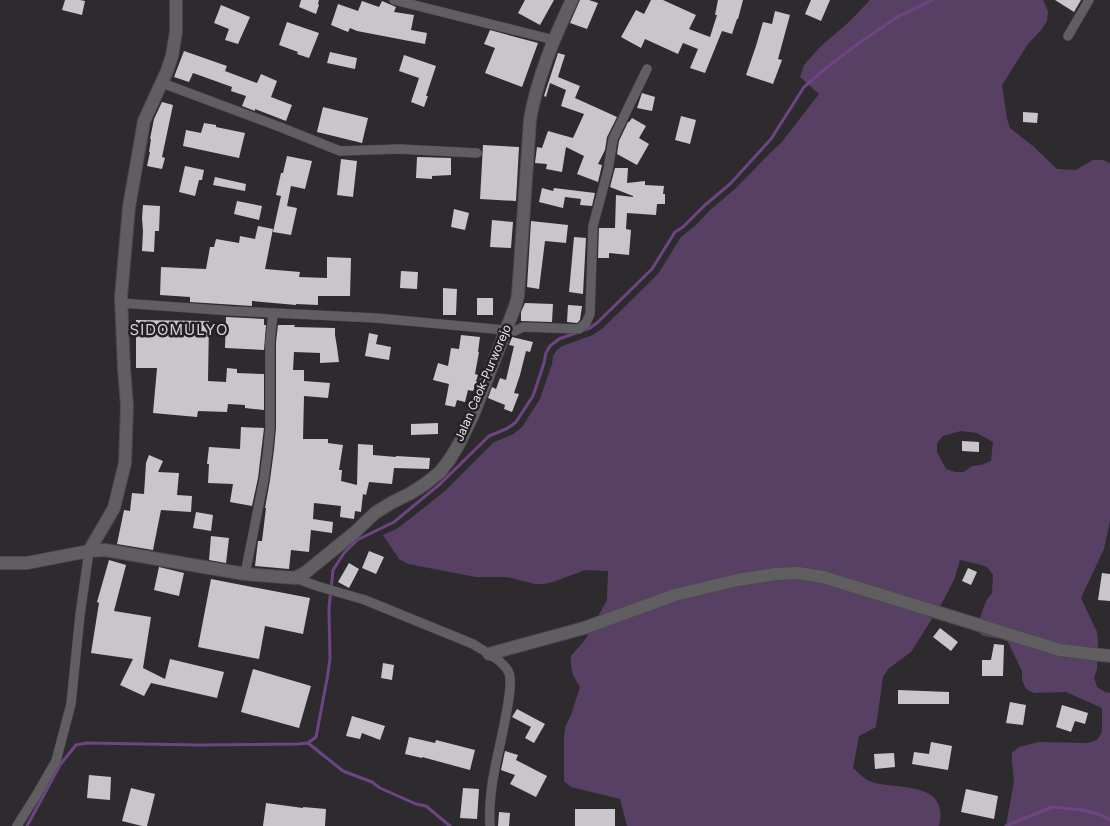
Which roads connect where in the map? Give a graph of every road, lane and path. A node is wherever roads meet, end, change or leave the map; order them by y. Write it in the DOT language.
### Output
graph roads {
  1 [pos="176,0"];
  2 [pos="394,0"];
  3 [pos="572,0"];
  4 [pos="1089,0"];
  5 [pos="1068,36"];
  6 [pos="554,40"];
  7 [pos="647,69"];
  8 [pos="162,83"];
  9 [pos="477,153"];
  10 [pos="121,303"];
  11 [pos="273,313"];
  12 [pos="505,330"];
  13 [pos="89,551"];
  14 [pos="0,563"];
  15 [pos="245,574"];
  16 [pos="295,578"];
  17 [pos="489,654"];
  18 [pos="1110,656"];
  19 [pos="17,826"];
  20 [pos="490,826"];
  1 -- 8 [label="street"];
  2 -- 6 [label="street"];
  3 -- 6 [label="street, Jalan Caok-Purworejo"];
  4 -- 5 [label="street"];
  6 -- 12 [label="street, Jalan Caok-Purworejo"];
  7 -- 12 [label="street"];
  8 -- 9 [label="street"];
  8 -- 10 [label="street"];
  10 -- 11 [label="street"];
  10 -- 13 [label="street"];
  11 -- 12 [label="street"];
  11 -- 15 [label="street"];
  12 -- 16 [label="street, Jalan Caok-Purworejo"];
  13 -- 14 [label="street"];
  13 -- 15 [label="street"];
  13 -- 19 [label="street"];
  15 -- 16 [label="street"];
  16 -- 17 [label="street"];
  17 -- 18 [label="street"];
  17 -- 20 [label="street"];
}
